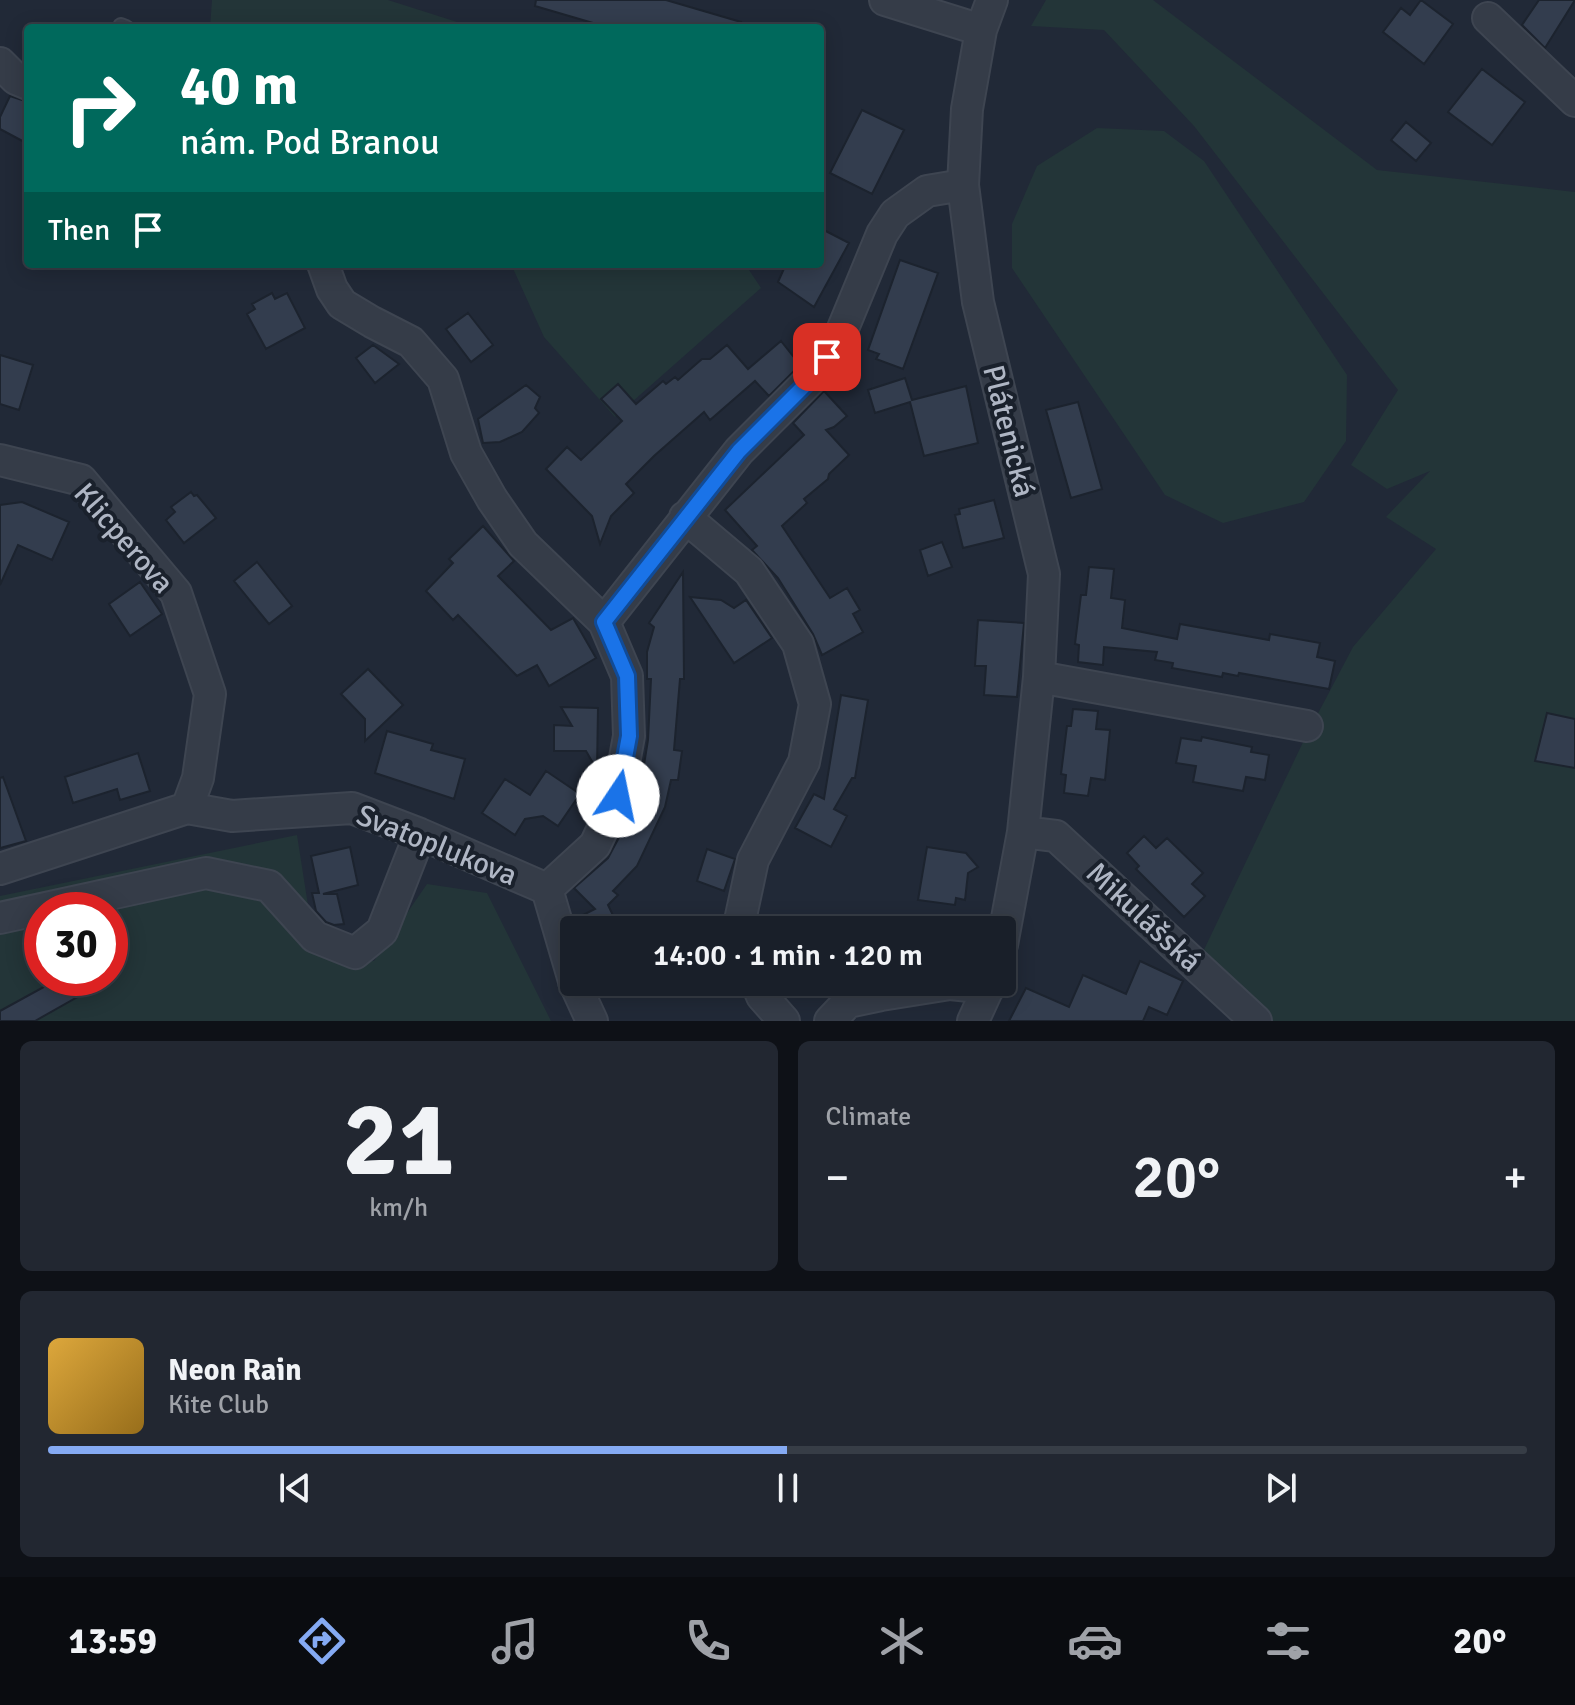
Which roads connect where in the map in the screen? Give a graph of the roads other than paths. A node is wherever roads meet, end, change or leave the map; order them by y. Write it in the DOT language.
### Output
graph roads {
  1 [pos="885,0"];
  2 [pos="992,0"];
  3 [pos="1485,6"];
  4 [pos="981,30"];
  5 [pos="0,63"];
  6 [pos="24,82"];
  7 [pos="1575,101"];
  8 [pos="963,185"];
  9 [pos="324,268"];
  10 [pos="0,460"];
  11 [pos="685,517"];
  12 [pos="604,622"];
  13 [pos="1039,677"];
  14 [pos="1307,726"];
  15 [pos="187,808"];
  16 [pos="1023,832"];
  17 [pos="420,834"];
  18 [pos="0,869"];
  19 [pos="547,889"];
  20 [pos="741,916"];
  21 [pos="1007,916"];
  22 [pos="0,918"];
  23 [pos="560,933"];
  24 [pos="581,996"];
  25 [pos="762,996"];
  26 [pos="876,996"];
  27 [pos="985,996"];
  28 [pos="592,1021"];
  29 [pos="784,1021"];
  30 [pos="830,1021"];
  31 [pos="973,1021"];
  32 [pos="1256,1021"];
  1 -- 4 [label="street"];
  2 -- 4 [label="street, Plátenická"];
  3 -- 7 [label="street"];
  4 -- 8 [label="street, Plátenická"];
  5 -- 6 [label="street"];
  8 -- 11 [label="street"];
  8 -- 13 [label="street, Plátenická"];
  9 -- 12 [label="street"];
  10 -- 15 [label="street, Klicperova"];
  11 -- 12 [label="street"];
  11 -- 20 [label="street"];
  12 -- 19 [label="street"];
  13 -- 14 [label="street"];
  13 -- 16 [label="street, Plátenická"];
  15 -- 17 [label="street, Svatoplukova"];
  15 -- 18 [label="street, Svatoplukova"];
  16 -- 21 [label="street, Plátenická"];
  16 -- 32 [label="street, Mikulášská"];
  17 -- 19 [label="street, Svatoplukova"];
  17 -- 22 [label="street"];
  19 -- 23 [label="street, Svatoplukova"];
  24 -- 28 [label="street, Svatoplukova"];
  25 -- 29 [label="street"];
  26 -- 30 [label="street"];
  27 -- 31 [label="street"];
}
